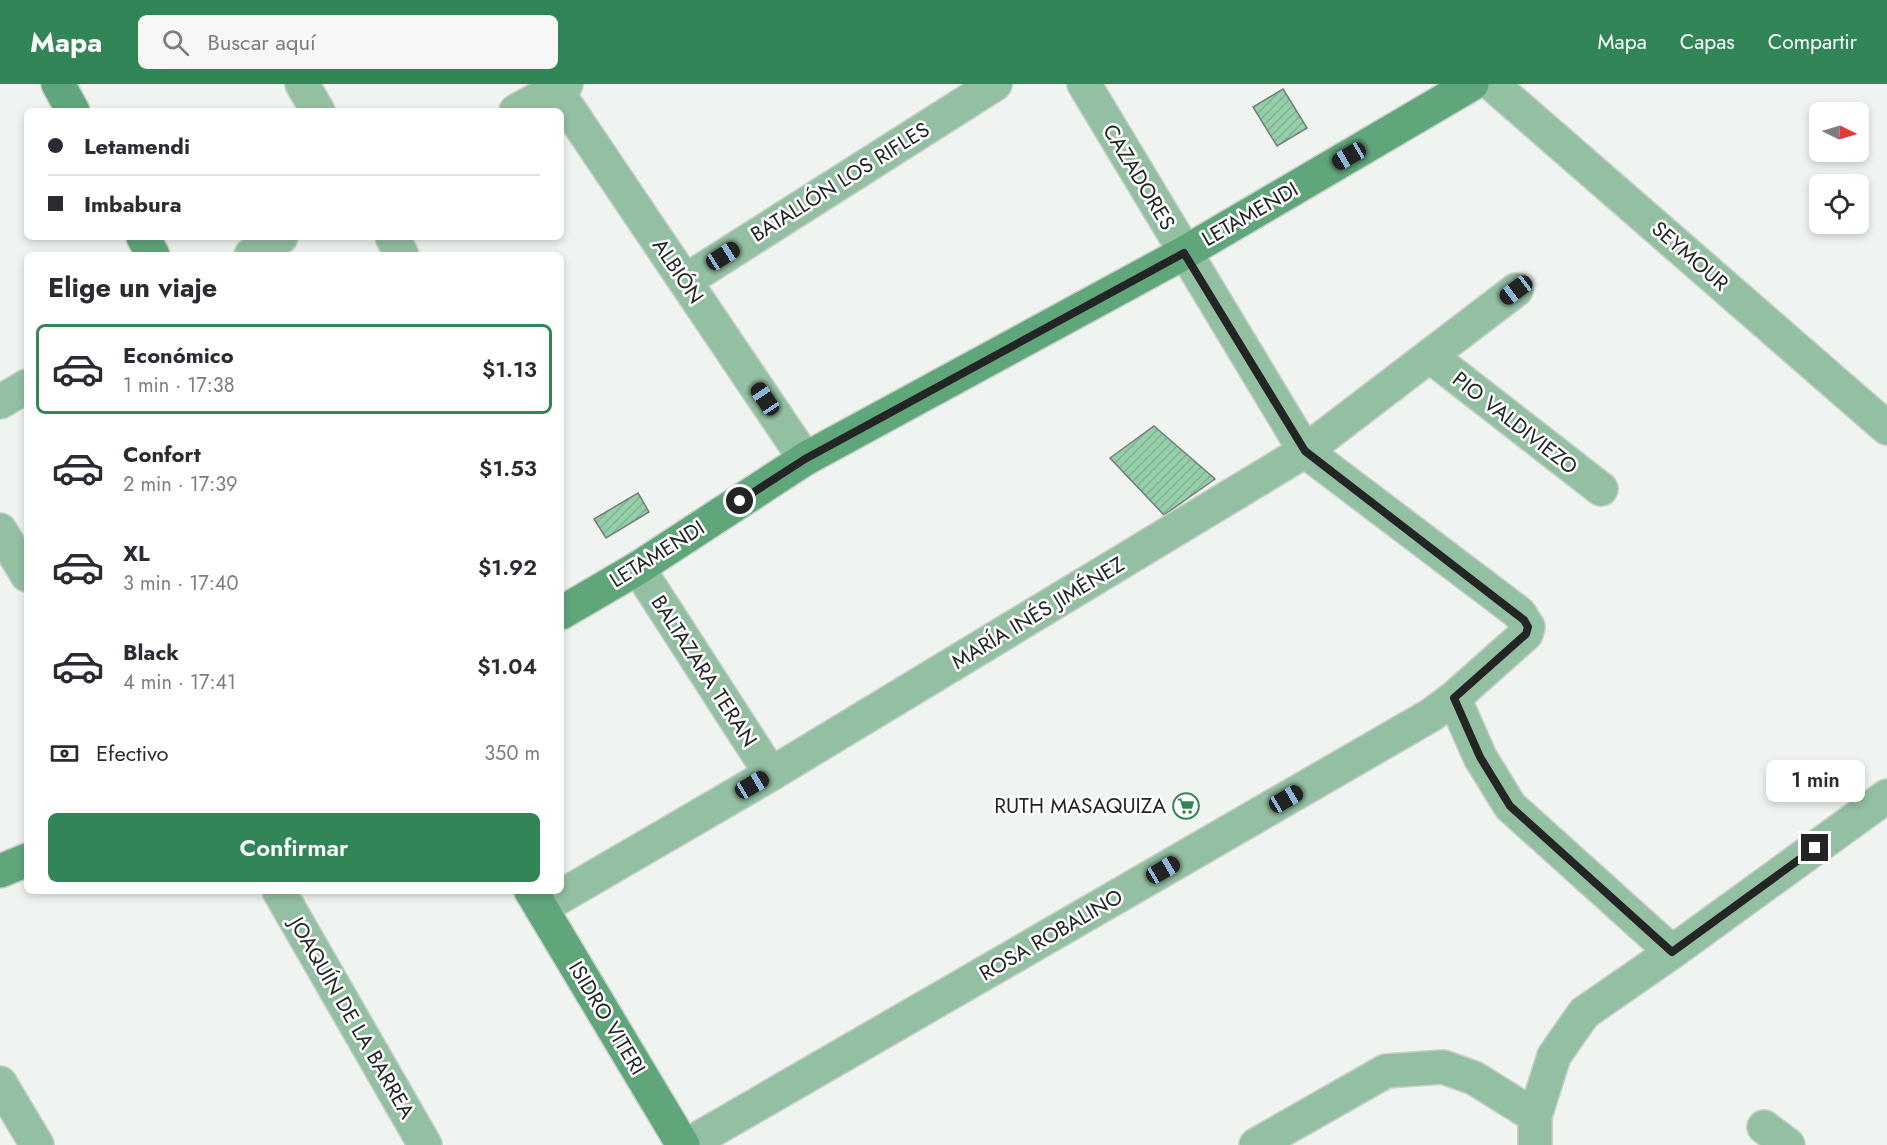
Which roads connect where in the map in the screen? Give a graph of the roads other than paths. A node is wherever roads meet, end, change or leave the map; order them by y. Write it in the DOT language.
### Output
graph roads {
  1 [pos="58,84"];
  2 [pos="302,84"];
  3 [pos="995,84"];
  4 [pos="1084,84"];
  5 [pos="1472,84"];
  6 [pos="1492,84"];
  7 [pos="558,86"];
  8 [pos="71,108"];
  9 [pos="316,108"];
  10 [pos="521,108"];
  11 [pos="276,240"];
  12 [pos="256,252"];
  13 [pos="1184,253"];
  14 [pos="685,281"];
  15 [pos="1516,290"];
  16 [pos="1430,356"];
  17 [pos="24,388"];
  18 [pos="0,402"];
  19 [pos="1887,428"];
  20 [pos="1305,451"];
  21 [pos="805,459"];
  22 [pos="1601,489"];
  23 [pos="0,530"];
  24 [pos="638,568"];
  25 [pos="24,569"];
  26 [pos="564,611"];
  27 [pos="1526,634"];
  28 [pos="1454,698"];
  29 [pos="771,774"];
  30 [pos="1887,796"];
  31 [pos="24,861"];
  32 [pos="0,871"];
  33 [pos="564,884"];
  34 [pos="281,894"];
  35 [pos="536,899"];
  36 [pos="1672,952"];
  37 [pos="0,1083"];
  38 [pos="1535,1130"];
  39 [pos="37,1145"];
  40 [pos="425,1145"];
  41 [pos="685,1145"];
  42 [pos="1256,1145"];
  1 -- 8 [label="street"];
  2 -- 9 [label="street"];
  3 -- 14 [label="street, BATALLÓN LOS RIFLES"];
  4 -- 13 [label="street, CAZADORES"];
  5 -- 13 [label="street, LETAMENDI"];
  6 -- 19 [label="street, SEYMOUR"];
  7 -- 10 [label="street"];
  7 -- 14 [label="street, ALBIÓN"];
  11 -- 12 [label="street"];
  13 -- 20 [label="street, CAZADORES"];
  13 -- 21 [label="street, LETAMENDI"];
  14 -- 21 [label="street, ALBIÓN"];
  15 -- 16 [label="street, MARÍA INÉS JIMÉNEZ"];
  16 -- 20 [label="street, MARÍA INÉS JIMÉNEZ"];
  16 -- 22 [label="street, PIO VALDIVIEZO"];
  17 -- 18 [label="street"];
  20 -- 27 [label="street, CAZADORES"];
  20 -- 29 [label="street, MARÍA INÉS JIMÉNEZ"];
  21 -- 24 [label="street, LETAMENDI"];
  23 -- 25 [label="street"];
  24 -- 26 [label="street, LETAMENDI"];
  24 -- 29 [label="street, BALTAZARA TERAN"];
  27 -- 28 [label="street, ROSA ROBALINO"];
  28 -- 36 [label="street"];
  28 -- 41 [label="street, ROSA ROBALINO"];
  29 -- 33 [label="street, MARÍA INÉS JIMÉNEZ"];
  30 -- 36 [label="street"];
  31 -- 32 [label="street"];
  34 -- 40 [label="street, JOAQUÍN DE LA BARREA"];
  35 -- 41 [label="street, ISIDRO VITERI"];
  36 -- 38 [label="street"];
  37 -- 39 [label="street"];
  38 -- 42 [label="street"];
}
